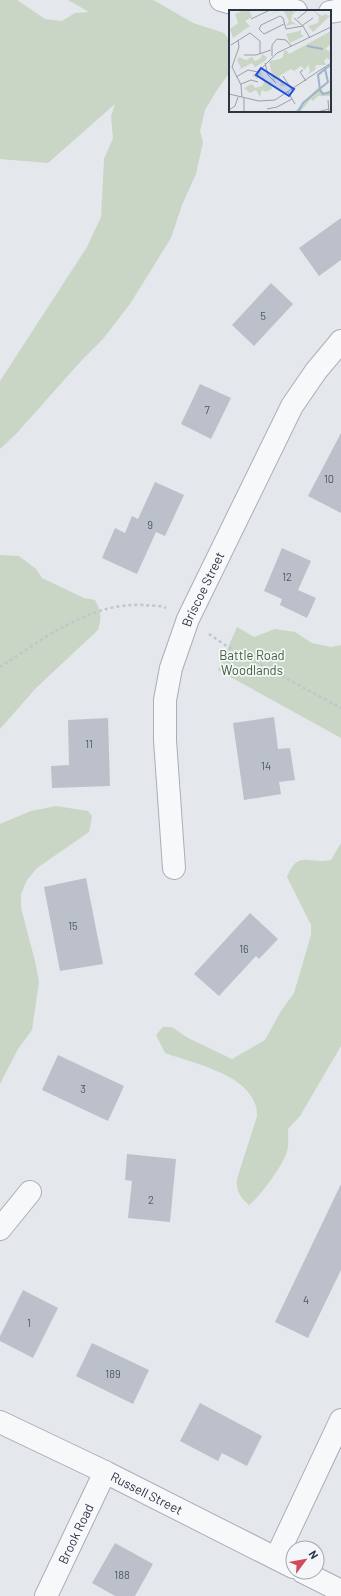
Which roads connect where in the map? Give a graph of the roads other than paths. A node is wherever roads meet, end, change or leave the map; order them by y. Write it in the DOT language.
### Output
graph roads {
  1 [pos="221,0"];
  2 [pos="285,10"];
  3 [pos="341,10"];
  4 [pos="331,12"];
  5 [pos="341,341"];
  6 [pos="174,868"];
  7 [pos="30,1192"];
  8 [pos="0,1229"];
  9 [pos="341,1420"];
  10 [pos="0,1422"];
  11 [pos="105,1472"];
  12 [pos="284,1562"];
  13 [pos="320,1580"];
  14 [pos="341,1591"];
  15 [pos="46,1596"];
  1 -- 2 [label="street"];
  3 -- 4 [label="street"];
  5 -- 6 [label="street, Briscoe Street"];
  7 -- 8 [label="street"];
  9 -- 12 [label="street"];
  10 -- 11 [label="street, Russell Street"];
  11 -- 12 [label="street, Russell Street"];
  11 -- 15 [label="street, Brook Road"];
  13 -- 14 [label="street"];
}
